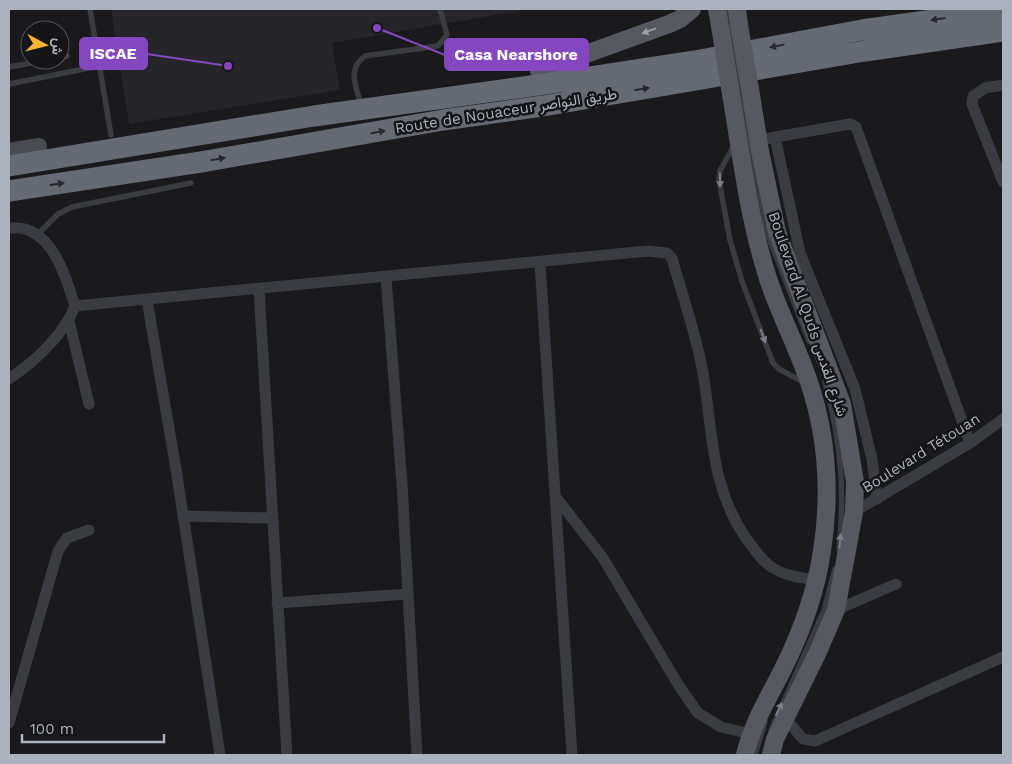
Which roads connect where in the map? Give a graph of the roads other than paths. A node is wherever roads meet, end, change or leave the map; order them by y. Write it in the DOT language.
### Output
graph roads {
  1 [pos="90,9"];
  2 [pos="440,9"];
  3 [pos="692,9"];
  4 [pos="1003,10"];
  5 [pos="727,17"];
  6 [pos="1003,32"];
  7 [pos="695,61"];
  8 [pos="100,66"];
  9 [pos="539,71"];
  10 [pos="9,84"];
  11 [pos="1003,85"];
  12 [pos="740,92"];
  13 [pos="359,98"];
  14 [pos="111,135"];
  15 [pos="738,136"];
  16 [pos="766,138"];
  17 [pos="9,153"];
  18 [pos="9,166"];
  19 [pos="1003,182"];
  20 [pos="191,183"];
  21 [pos="9,192"];
  22 [pos="9,228"];
  23 [pos="37,235"];
  24 [pos="540,263"];
  25 [pos="775,274"];
  26 [pos="386,277"];
  27 [pos="259,289"];
  28 [pos="147,300"];
  29 [pos="75,306"];
  30 [pos="792,318"];
  31 [pos="69,321"];
  32 [pos="811,346"];
  33 [pos="818,363"];
  34 [pos="9,379"];
  35 [pos="810,385"];
  36 [pos="89,404"];
  37 [pos="1003,419"];
  38 [pos="970,443"];
  39 [pos="834,492"];
  40 [pos="555,496"];
  41 [pos="877,499"];
  42 [pos="834,510"];
  43 [pos="854,512"];
  44 [pos="183,516"];
  45 [pos="271,518"];
  46 [pos="833,528"];
  47 [pos="89,530"];
  48 [pos="822,575"];
  49 [pos="896,584"];
  50 [pos="407,594"];
  51 [pos="277,603"];
  52 [pos="836,610"];
  53 [pos="1003,658"];
  54 [pos="778,695"];
  55 [pos="778,715"];
  56 [pos="9,723"];
  57 [pos="751,734"];
  58 [pos="220,755"];
  59 [pos="287,755"];
  60 [pos="417,755"];
  61 [pos="572,755"];
  62 [pos="746,755"];
  63 [pos="755,755"];
  64 [pos="762,755"];
  65 [pos="771,755"];
  1 -- 8 [label="lane"];
  2 -- 13 [label="lane"];
  3 -- 9 [label="main road, one-way"];
  4 -- 7 [label="highway, Route de Nouaceur طريق النواصر, one-way"];
  5 -- 12 [label="main road, Boulevard Al Quds شارع القدس, bridge"];
  21 -- 6 [label="highway, Route de Nouaceur طريق النواصر, one-way"];
  7 -- 9 [label="highway"];
  7 -- 18 [label="highway, Route de Nouaceur طريق النواصر"];
  8 -- 10 [label="lane"];
  8 -- 14 [label="lane"];
  9 -- 13 [label="highway"];
  11 -- 19 [label="street"];
  12 -- 15 [label="main road, Boulevard Al Quds شارع القدس"];
  12 -- 16 [label="main road, Boulevard Al Quds شارع القدس"];
  12 -- 25 [label="lane"];
  12 -- 32 [label="lane"];
  13 -- 14 [label="highway"];
  14 -- 17 [label="highway"];
  15 -- 35 [label="main road, Boulevard Al Quds شارع القدس"];
  15 -- 35 [label="lane, one-way"];
  16 -- 38 [label="street"];
  16 -- 41 [label="street"];
  16 -- 43 [label="main road, Boulevard Al Quds شارع القدس"];
  20 -- 23 [label="lane"];
  22 -- 23 [label="street"];
  23 -- 29 [label="street"];
  24 -- 26 [label="street"];
  24 -- 40 [label="street"];
  24 -- 48 [label="street"];
  26 -- 27 [label="street"];
  26 -- 50 [label="street"];
  27 -- 28 [label="street"];
  27 -- 45 [label="street"];
  28 -- 29 [label="street"];
  28 -- 44 [label="street"];
  29 -- 31 [label="street"];
  30 -- 39 [label="lane"];
  31 -- 34 [label="street"];
  31 -- 36 [label="street"];
  64 -- 33 [label="lane, one-way"];
  35 -- 48 [label="main road, Boulevard Al Quds شارع القدس"];
  37 -- 38 [label="street, Boulevard Tétouan"];
  38 -- 41 [label="street, Boulevard Tétouan"];
  40 -- 57 [label="street"];
  40 -- 61 [label="street"];
  41 -- 43 [label="street, Boulevard Tétouan"];
  42 -- 46 [label="lane"];
  43 -- 52 [label="main road, Boulevard Al Quds شارع القدس"];
  44 -- 45 [label="street"];
  44 -- 58 [label="street"];
  45 -- 51 [label="street"];
  47 -- 56 [label="street"];
  48 -- 54 [label="lane"];
  48 -- 57 [label="main road, Boulevard Al Quds شارع القدس"];
  49 -- 52 [label="street"];
  50 -- 51 [label="street"];
  50 -- 60 [label="street"];
  51 -- 59 [label="street"];
  52 -- 55 [label="main road, Boulevard Al Quds شارع القدس"];
  53 -- 55 [label="street"];
  55 -- 63 [label="lane"];
  55 -- 65 [label="main road, Boulevard Al Quds شارع القدس"];
  57 -- 62 [label="main road, Boulevard Al Quds شارع القدس"];
}
